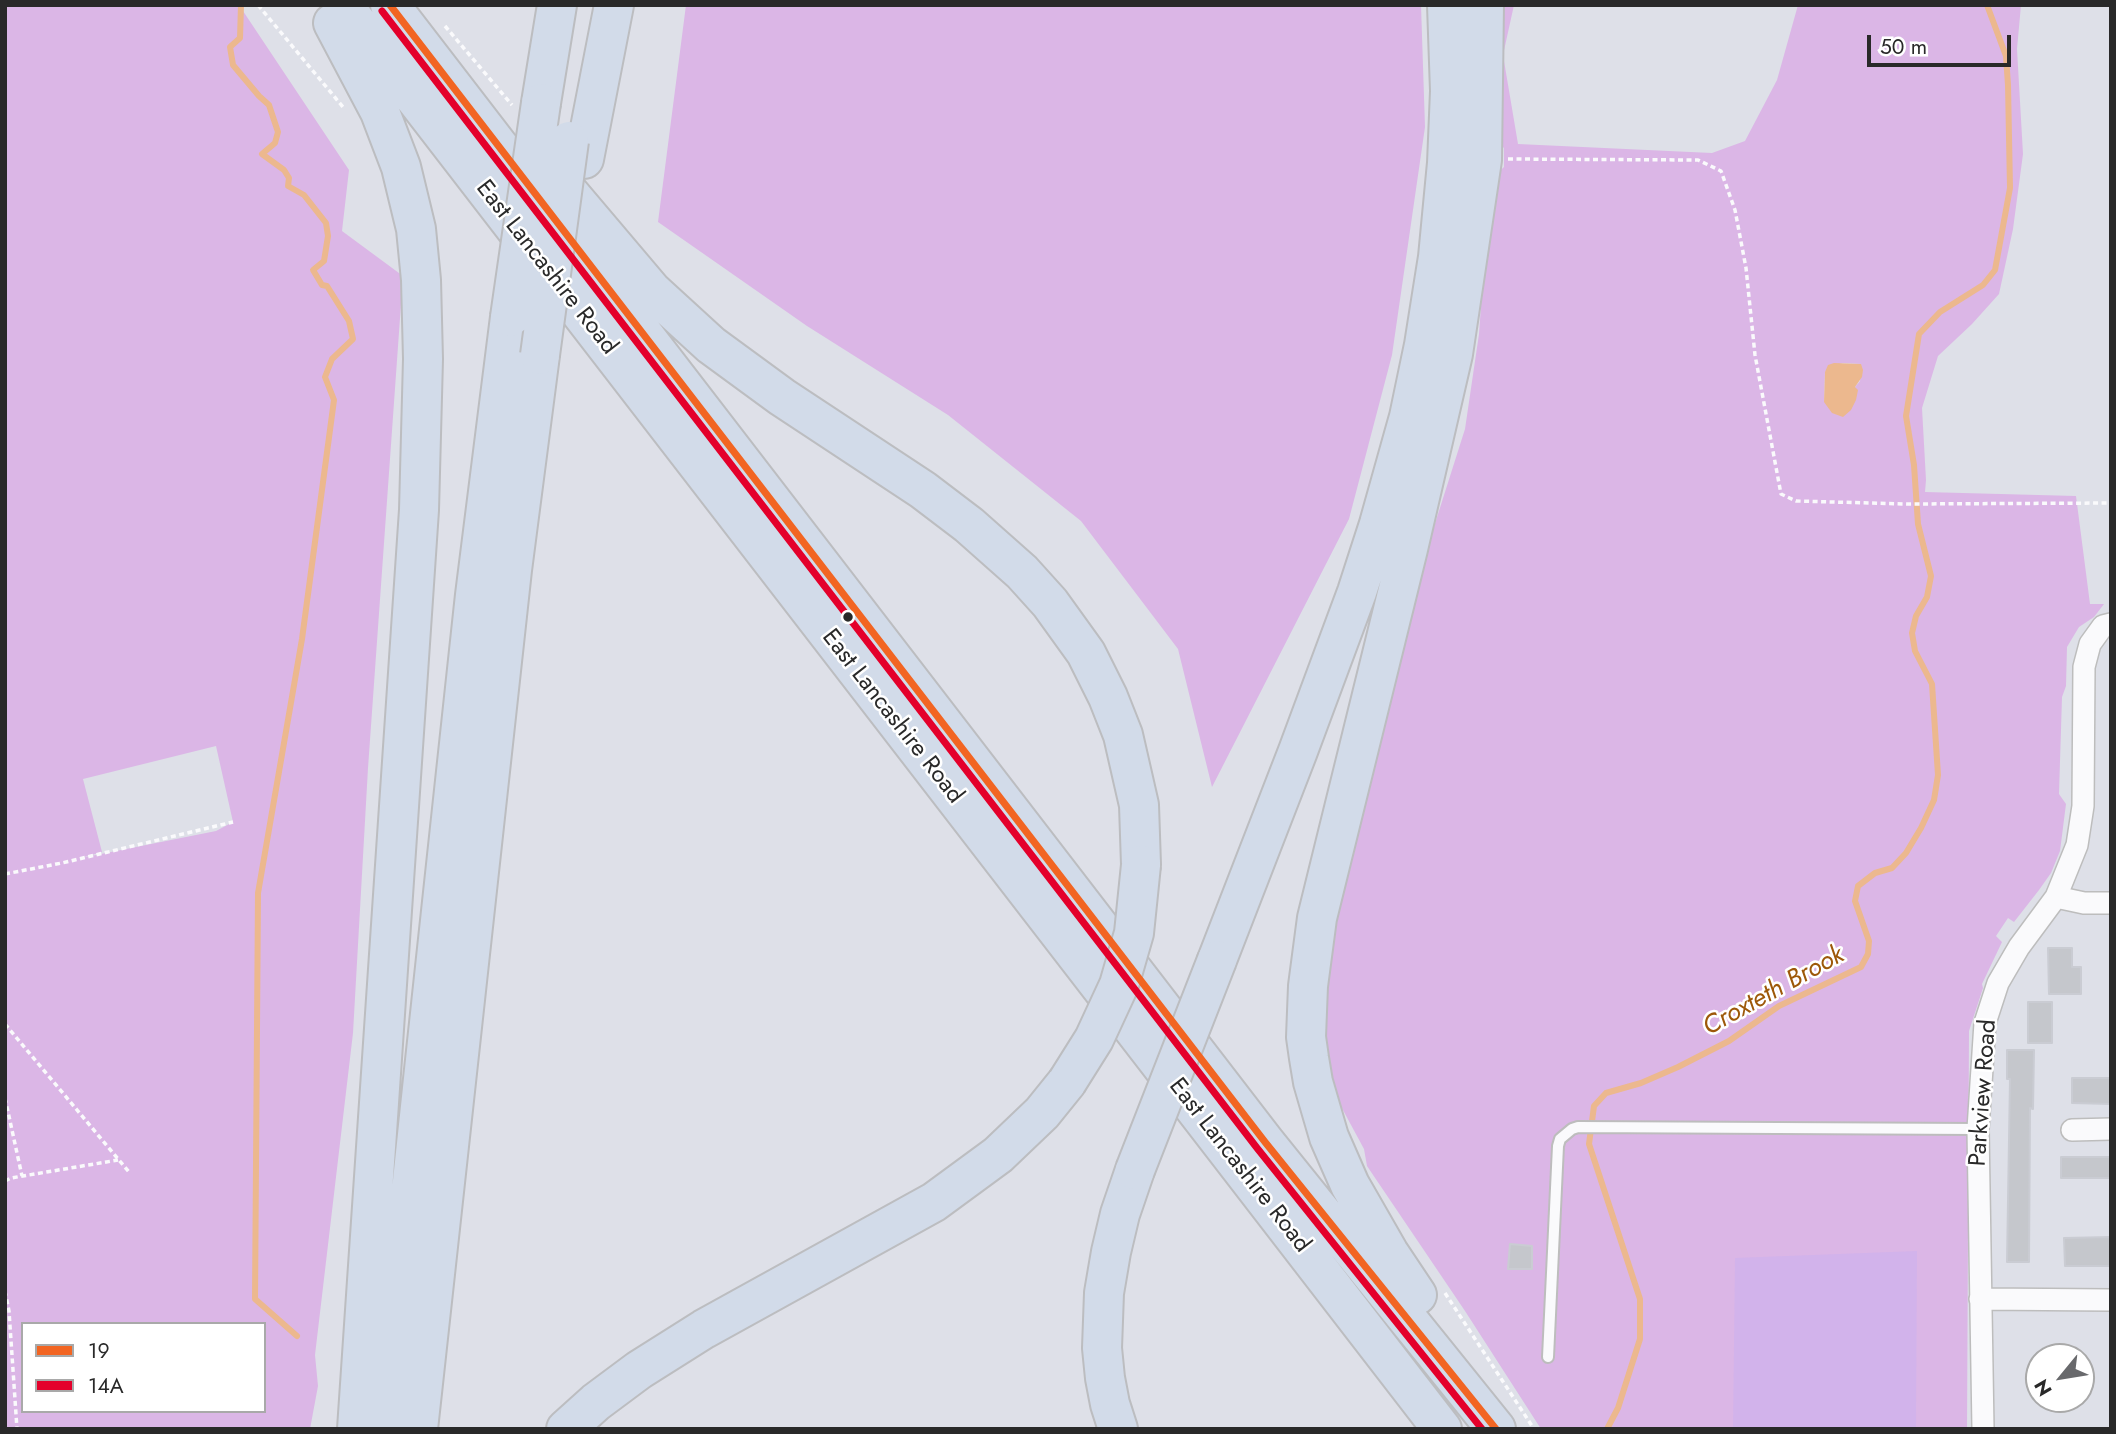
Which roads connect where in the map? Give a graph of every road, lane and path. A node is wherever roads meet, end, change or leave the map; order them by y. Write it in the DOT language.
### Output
graph roads {
  1 [pos="258,5"];
  2 [pos="322,5"];
  3 [pos="343,5"];
  4 [pos="390,5"];
  5 [pos="408,5"];
  6 [pos="538,5"];
  7 [pos="557,5"];
  8 [pos="590,5"];
  9 [pos="614,5"];
  10 [pos="1447,5"];
  11 [pos="1484,5"];
  12 [pos="534,95"];
  13 [pos="351,116"];
  14 [pos="577,150"];
  15 [pos="1482,160"];
  16 [pos="2111,503"];
  17 [pos="2111,624"];
  18 [pos="233,822"];
  19 [pos="5,874"];
  20 [pos="2056,897"];
  21 [pos="2111,903"];
  22 [pos="5,1024"];
  23 [pos="5,1098"];
  24 [pos="1978,1129"];
  25 [pos="2111,1129"];
  26 [pos="2073,1130"];
  27 [pos="118,1160"];
  28 [pos="129,1172"];
  29 [pos="22,1176"];
  30 [pos="5,1181"];
  31 [pos="5,1291"];
  32 [pos="1444,1292"];
  33 [pos="1980,1299"];
  34 [pos="2111,1300"];
  35 [pos="1548,1357"];
  36 [pos="17,1429"];
  37 [pos="357,1429"];
  38 [pos="384,1429"];
  39 [pos="418,1429"];
  40 [pos="566,1429"];
  41 [pos="1118,1429"];
  42 [pos="1441,1429"];
  43 [pos="1496,1429"];
  44 [pos="1509,1429"];
  45 [pos="1534,1429"];
  46 [pos="1983,1429"];
  1 -- 13 [label="path"];
  2 -- 37 [label="highway"];
  3 -- 42 [label="highway, East Lancashire Road"];
  4 -- 43 [label="highway, East Lancashire Road"];
  5 -- 40 [label="highway, bridge"];
  6 -- 12 [label="highway"];
  7 -- 12 [label="highway"];
  8 -- 14 [label="highway"];
  9 -- 14 [label="highway"];
  10 -- 41 [label="highway, bridge"];
  11 -- 15 [label="highway"];
  12 -- 38 [label="highway, bridge"];
  14 -- 39 [label="highway, bridge"];
  15 -- 16 [label="path"];
  15 -- 44 [label="highway"];
  17 -- 20 [label="street, Parkview Road"];
  18 -- 19 [label="path"];
  20 -- 21 [label="street"];
  20 -- 24 [label="street, Parkview Road"];
  22 -- 27 [label="path"];
  23 -- 29 [label="path"];
  24 -- 33 [label="street, Parkview Road"];
  24 -- 35 [label="lane"];
  25 -- 26 [label="street"];
  27 -- 28 [label="path"];
  27 -- 29 [label="path"];
  29 -- 30 [label="path"];
  31 -- 36 [label="path"];
  32 -- 45 [label="path"];
  33 -- 34 [label="street"];
  33 -- 46 [label="street, Parkview Road"];
}
